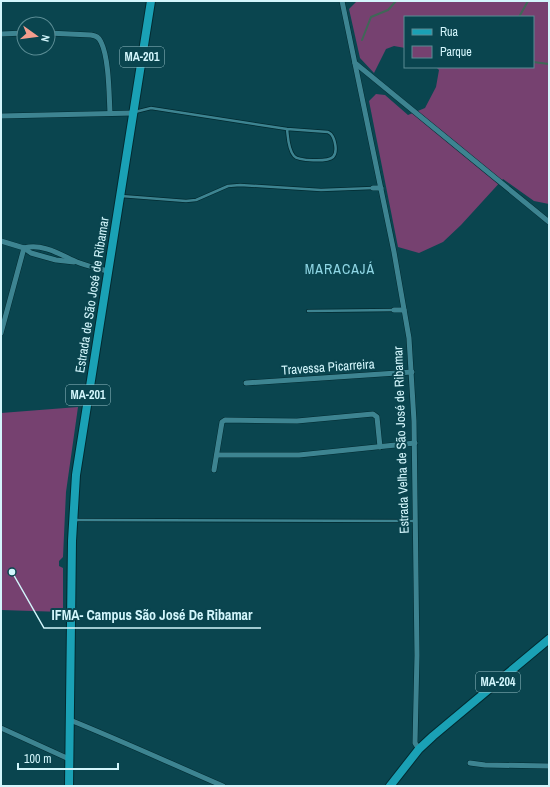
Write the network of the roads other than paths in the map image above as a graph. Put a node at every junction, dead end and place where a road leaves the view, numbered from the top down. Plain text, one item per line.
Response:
1 (151, 1) edge
2 (342, 1) edge
3 (16, 33) edge
4 (56, 33) edge
5 (1, 34) edge
6 (355, 62) junction
7 (110, 113) junction
8 (134, 113) junction
9 (1, 116) edge
10 (287, 129) junction
11 (373, 188) joint
12 (381, 188) junction
13 (120, 196) junction
14 (549, 222) edge
15 (1, 241) edge
16 (24, 248) junction
17 (107, 271) junction
18 (394, 310) joint
19 (404, 310) junction
20 (308, 311) dead end
21 (1, 333) edge
22 (412, 372) junction
23 (246, 383) dead end
24 (415, 443) junction
25 (380, 447) junction
26 (217, 455) junction
27 (214, 470) dead end
28 (73, 520) junction
29 (416, 521) junction
30 (549, 639) edge
31 (70, 720) junction
32 (1, 728) edge
33 (419, 749) junction
34 (69, 759) junction
35 (470, 763) dead end
36 (549, 766) edge
37 (69, 786) edge
38 (224, 786) edge
39 (390, 786) edge

1 - 8 main road, Estrada de São José de Ribamar / MA-201
2 - 6 street, Estrada Velha de São José de Ribamar
3 - 5 street
4 - 7 street
6 - 12 street, Estrada Velha de São José de Ribamar
6 - 14 street
7 - 8 street
7 - 9 street
8 - 10 lane
8 - 13 main road, Estrada de São José de Ribamar / MA-201
10 - 10 lane
11 - 12 street
11 - 13 lane
12 - 19 street, Estrada Velha de São José de Ribamar
13 - 17 main road, Estrada de São José de Ribamar / MA-201
15 - 16 street
16 - 17 street
16 - 21 street
17 - 28 main road, Estrada de São José de Ribamar / MA-201
18 - 19 street
18 - 20 lane
19 - 22 street, Estrada Velha de São José de Ribamar
22 - 23 street, Travessa Picarreira
22 - 24 street, Estrada Velha de São José de Ribamar
24 - 25 street
24 - 29 street, Estrada Velha de São José de Ribamar
25 - 26 street
25 - 26 street
26 - 27 street
28 - 29 lane
28 - 31 main road, Estrada de São José de Ribamar / MA-201
29 - 33 street, Estrada Velha de São José de Ribamar
30 - 33 main road, MA-204
31 - 34 main road, Estrada de São José de Ribamar / MA-201
31 - 38 street
32 - 34 street
33 - 39 main road, MA-204
34 - 37 main road, Estrada de São José de Ribamar / MA-201
35 - 36 street

